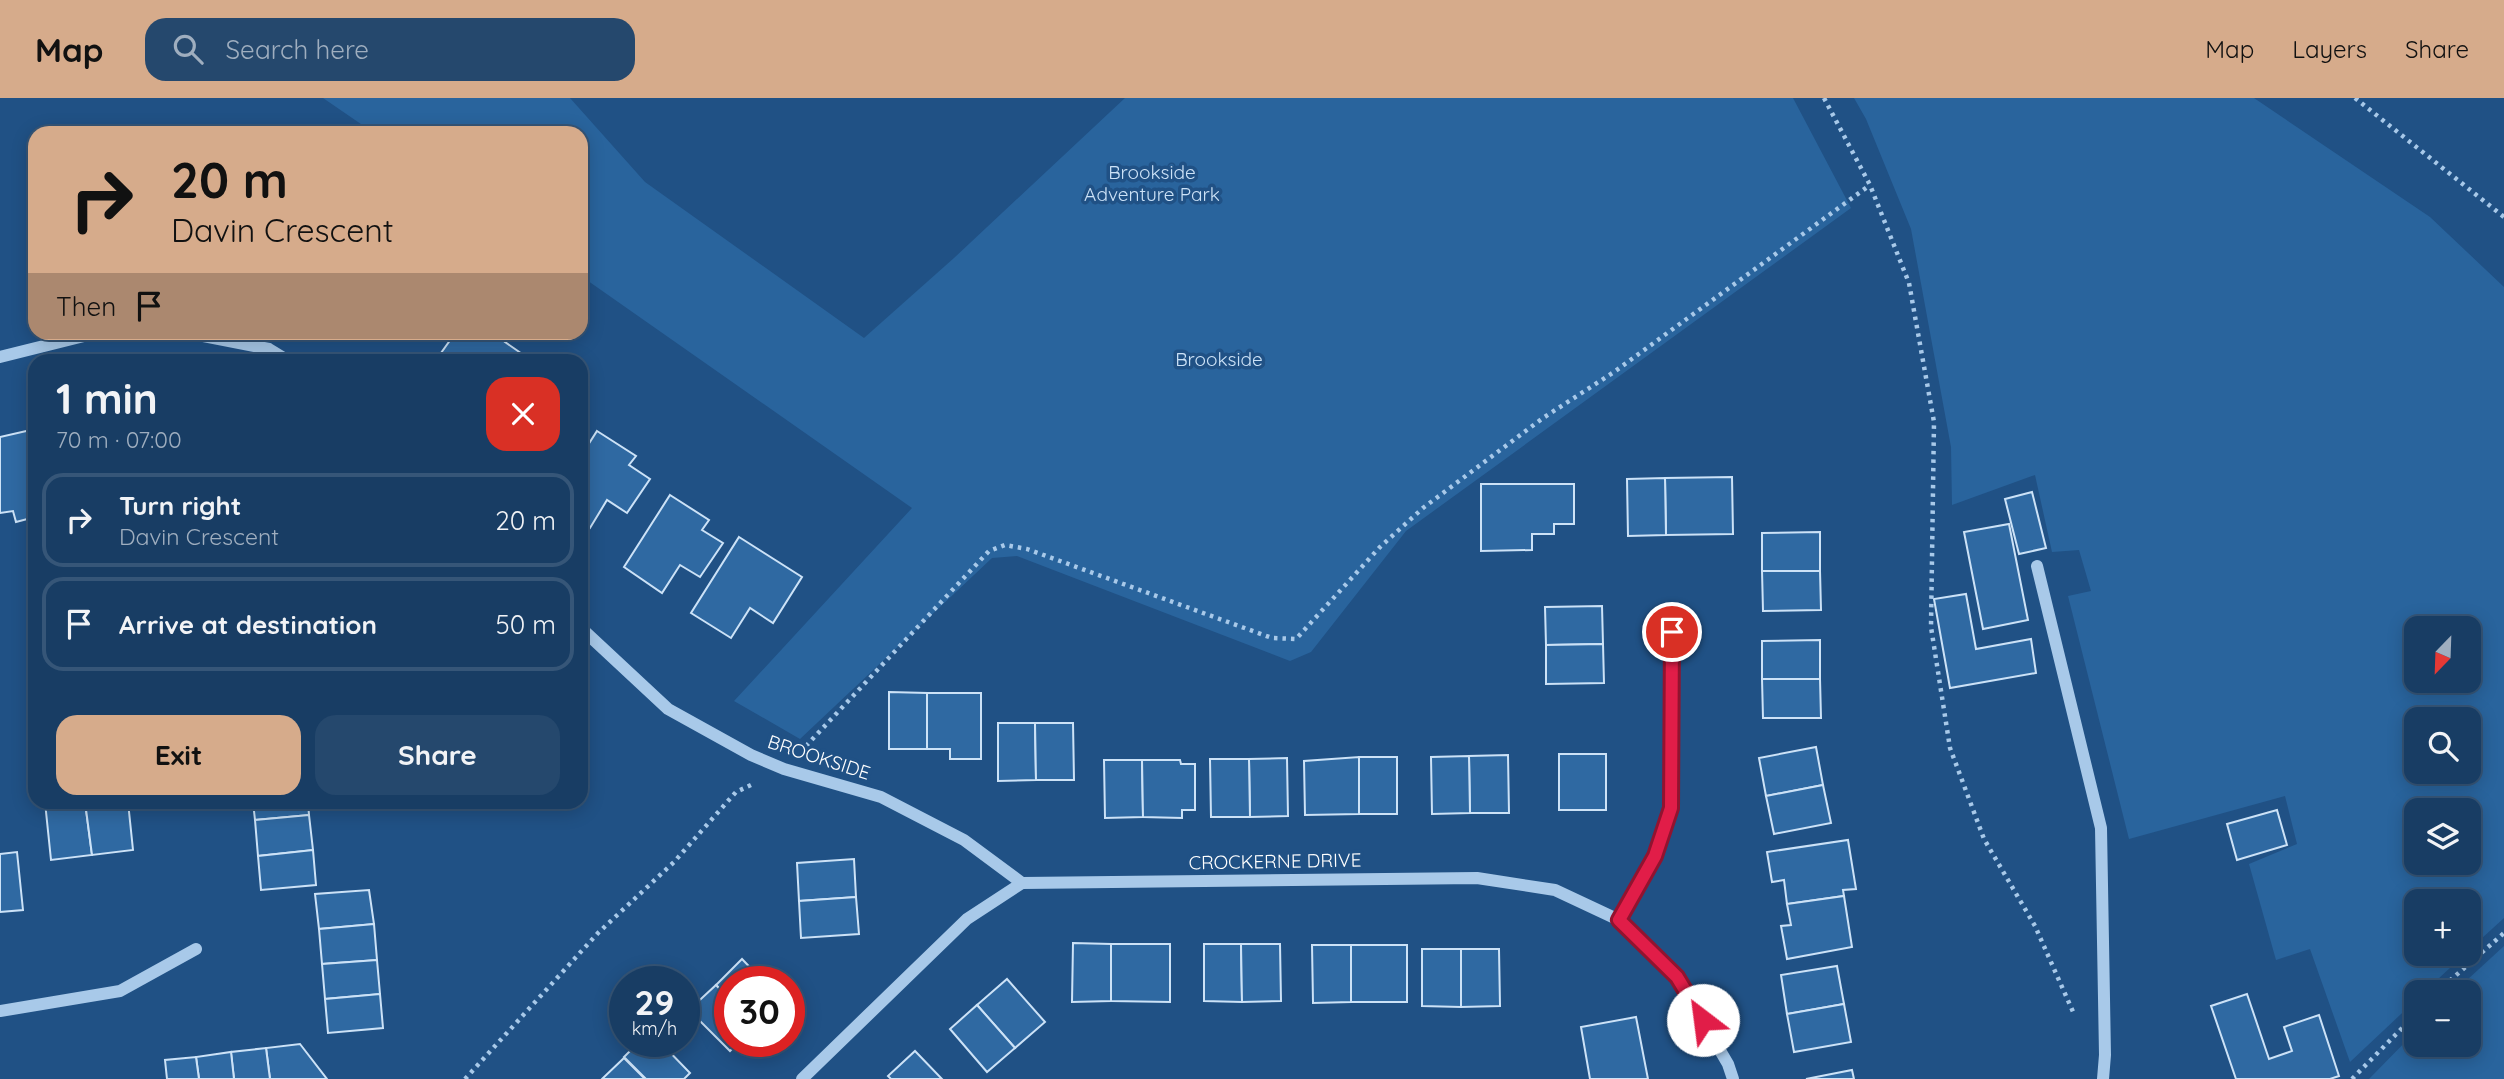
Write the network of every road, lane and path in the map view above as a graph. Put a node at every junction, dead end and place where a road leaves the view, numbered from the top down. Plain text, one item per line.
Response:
1 (1824, 98) edge
2 (2355, 98) edge
3 (1870, 186) junction
4 (2504, 217) edge
5 (67, 340) edge
6 (223, 340) edge
7 (277, 354) edge
8 (0, 356) edge
9 (2037, 566) dead end
10 (1672, 610) dead end
11 (588, 635) edge
12 (784, 769) junction
13 (1022, 883) junction
14 (1619, 920) junction
15 (2504, 933) edge
16 (196, 949) dead end
17 (2451, 980) edge
18 (0, 1011) edge
19 (2075, 1020) dead end
20 (2404, 1026) edge
21 (465, 1079) edge
22 (802, 1079) edge
23 (1733, 1079) edge
24 (2103, 1079) edge
25 (2352, 1079) edge

1 - 3 path
2 - 4 path
3 - 12 path
3 - 19 path
5 - 8 street
6 - 7 street
9 - 24 street
10 - 14 street
11 - 12 street, BROOKSIDE
12 - 13 street, BROOKSIDE
12 - 21 path
13 - 14 street, CROCKERNE DRIVE
13 - 22 street
14 - 23 street, CROCKERNE DRIVE
15 - 17 path
16 - 18 street
20 - 25 path

